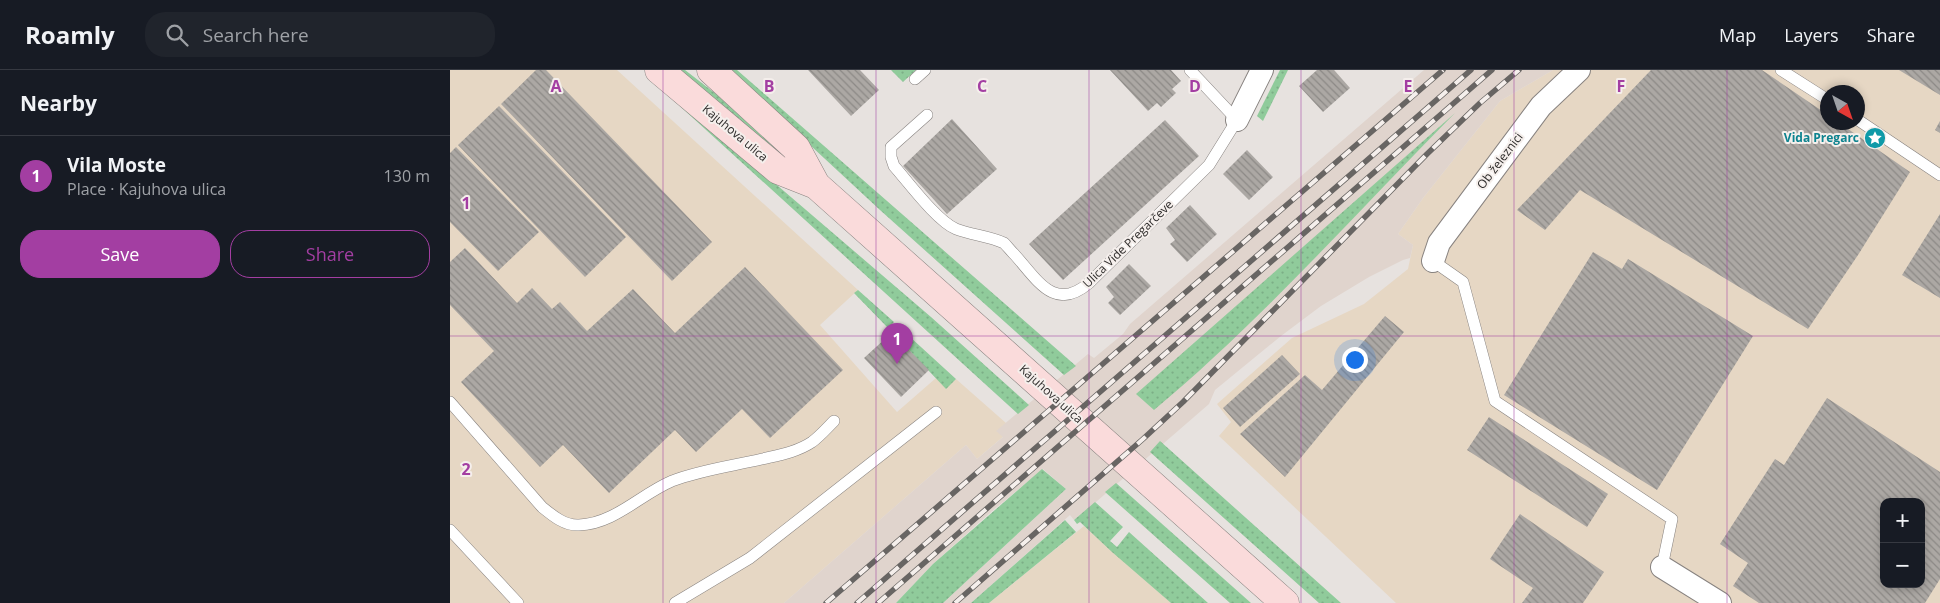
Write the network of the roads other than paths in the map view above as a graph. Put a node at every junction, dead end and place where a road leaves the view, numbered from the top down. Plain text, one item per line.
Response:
1 (660, 70) edge
2 (711, 70) edge
3 (925, 70) edge
4 (1190, 70) edge
5 (1262, 70) edge
6 (1579, 70) edge
7 (1781, 70) edge
8 (915, 79) dead end
9 (1820, 95) edge
10 (927, 115) dead end
11 (1236, 120) junction
12 (1865, 125) edge
13 (1940, 175) edge
14 (816, 185) junction
15 (1433, 261) joint
16 (450, 402) edge
17 (936, 412) dead end
18 (834, 421) dead end
19 (450, 530) edge
20 (1662, 567) joint
21 (518, 603) edge
22 (675, 603) edge
23 (1285, 603) edge
24 (1720, 603) edge

1 - 14 main road, Kajuhova ulica
2 - 14 main road, Kajuhova ulica
3 - 8 lane
4 - 11 lane
5 - 11 street, Ulica Vide Pregarčeve
6 - 15 street, Ob železnici
7 - 9 lane
10 - 11 lane, Ulica Vide Pregarčeve
12 - 13 lane
14 - 23 main road, Kajuhova ulica
15 - 20 lane
16 - 18 lane
17 - 22 lane
19 - 21 lane
20 - 24 street

